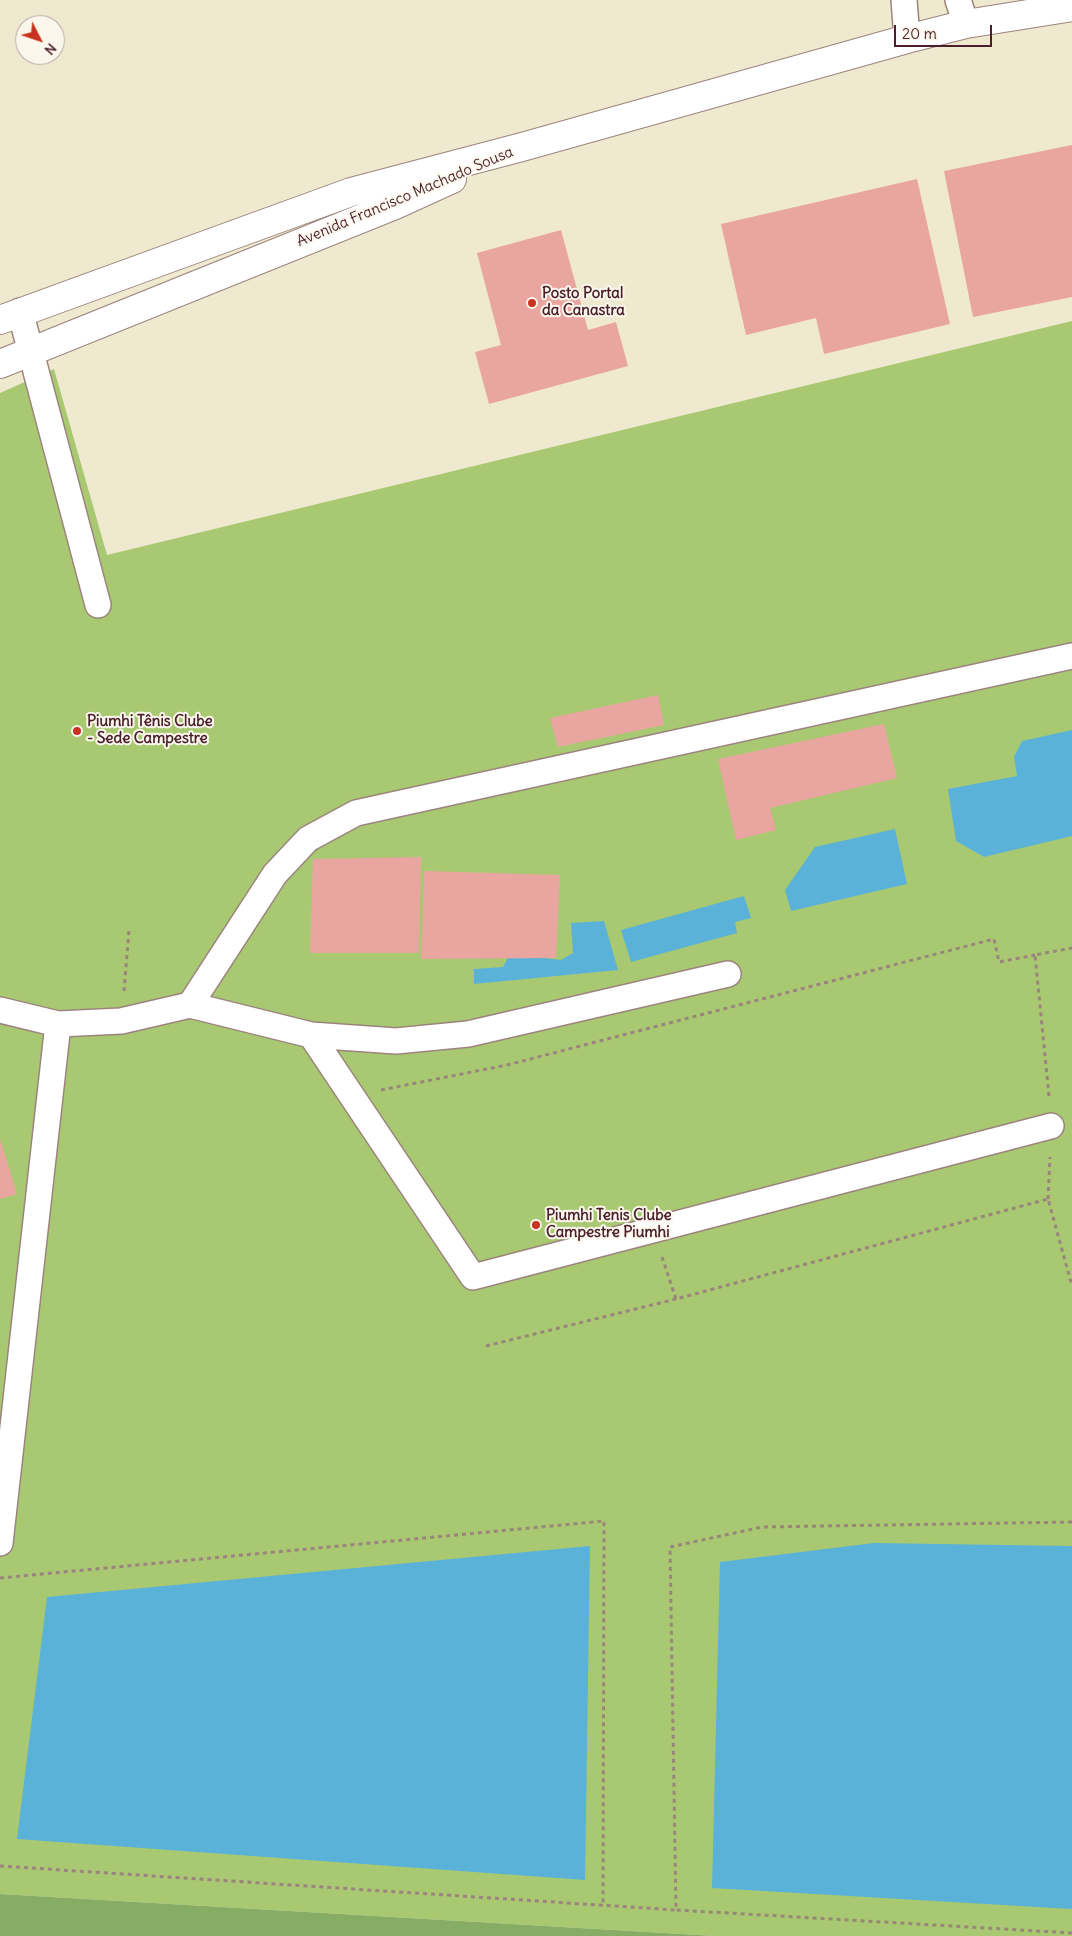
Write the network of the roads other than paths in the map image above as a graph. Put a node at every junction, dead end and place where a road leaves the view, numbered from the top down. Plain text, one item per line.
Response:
1 (904, 0) edge
2 (1072, 7) edge
3 (962, 12) edge
4 (908, 39) junction
5 (522, 147) junction
6 (10, 315) edge
7 (33, 350) junction
8 (0, 364) edge
9 (98, 605) dead end
10 (1072, 656) edge
11 (728, 974) dead end
12 (190, 1005) junction
13 (0, 1010) edge
14 (58, 1024) junction
15 (311, 1035) junction
16 (1052, 1126) road end
17 (0, 1543) edge

1 - 4 street
2 - 3 main road
3 - 4 main road
4 - 5 main road
5 - 6 main road, Avenida Francisco Machado Sousa
5 - 7 main road, Avenida Francisco Machado Sousa
6 - 7 street
7 - 8 main road, Avenida Francisco Machado Sousa
7 - 9 street
10 - 12 street
11 - 15 street
12 - 14 street
12 - 15 street
13 - 14 street
14 - 17 street
15 - 16 street

